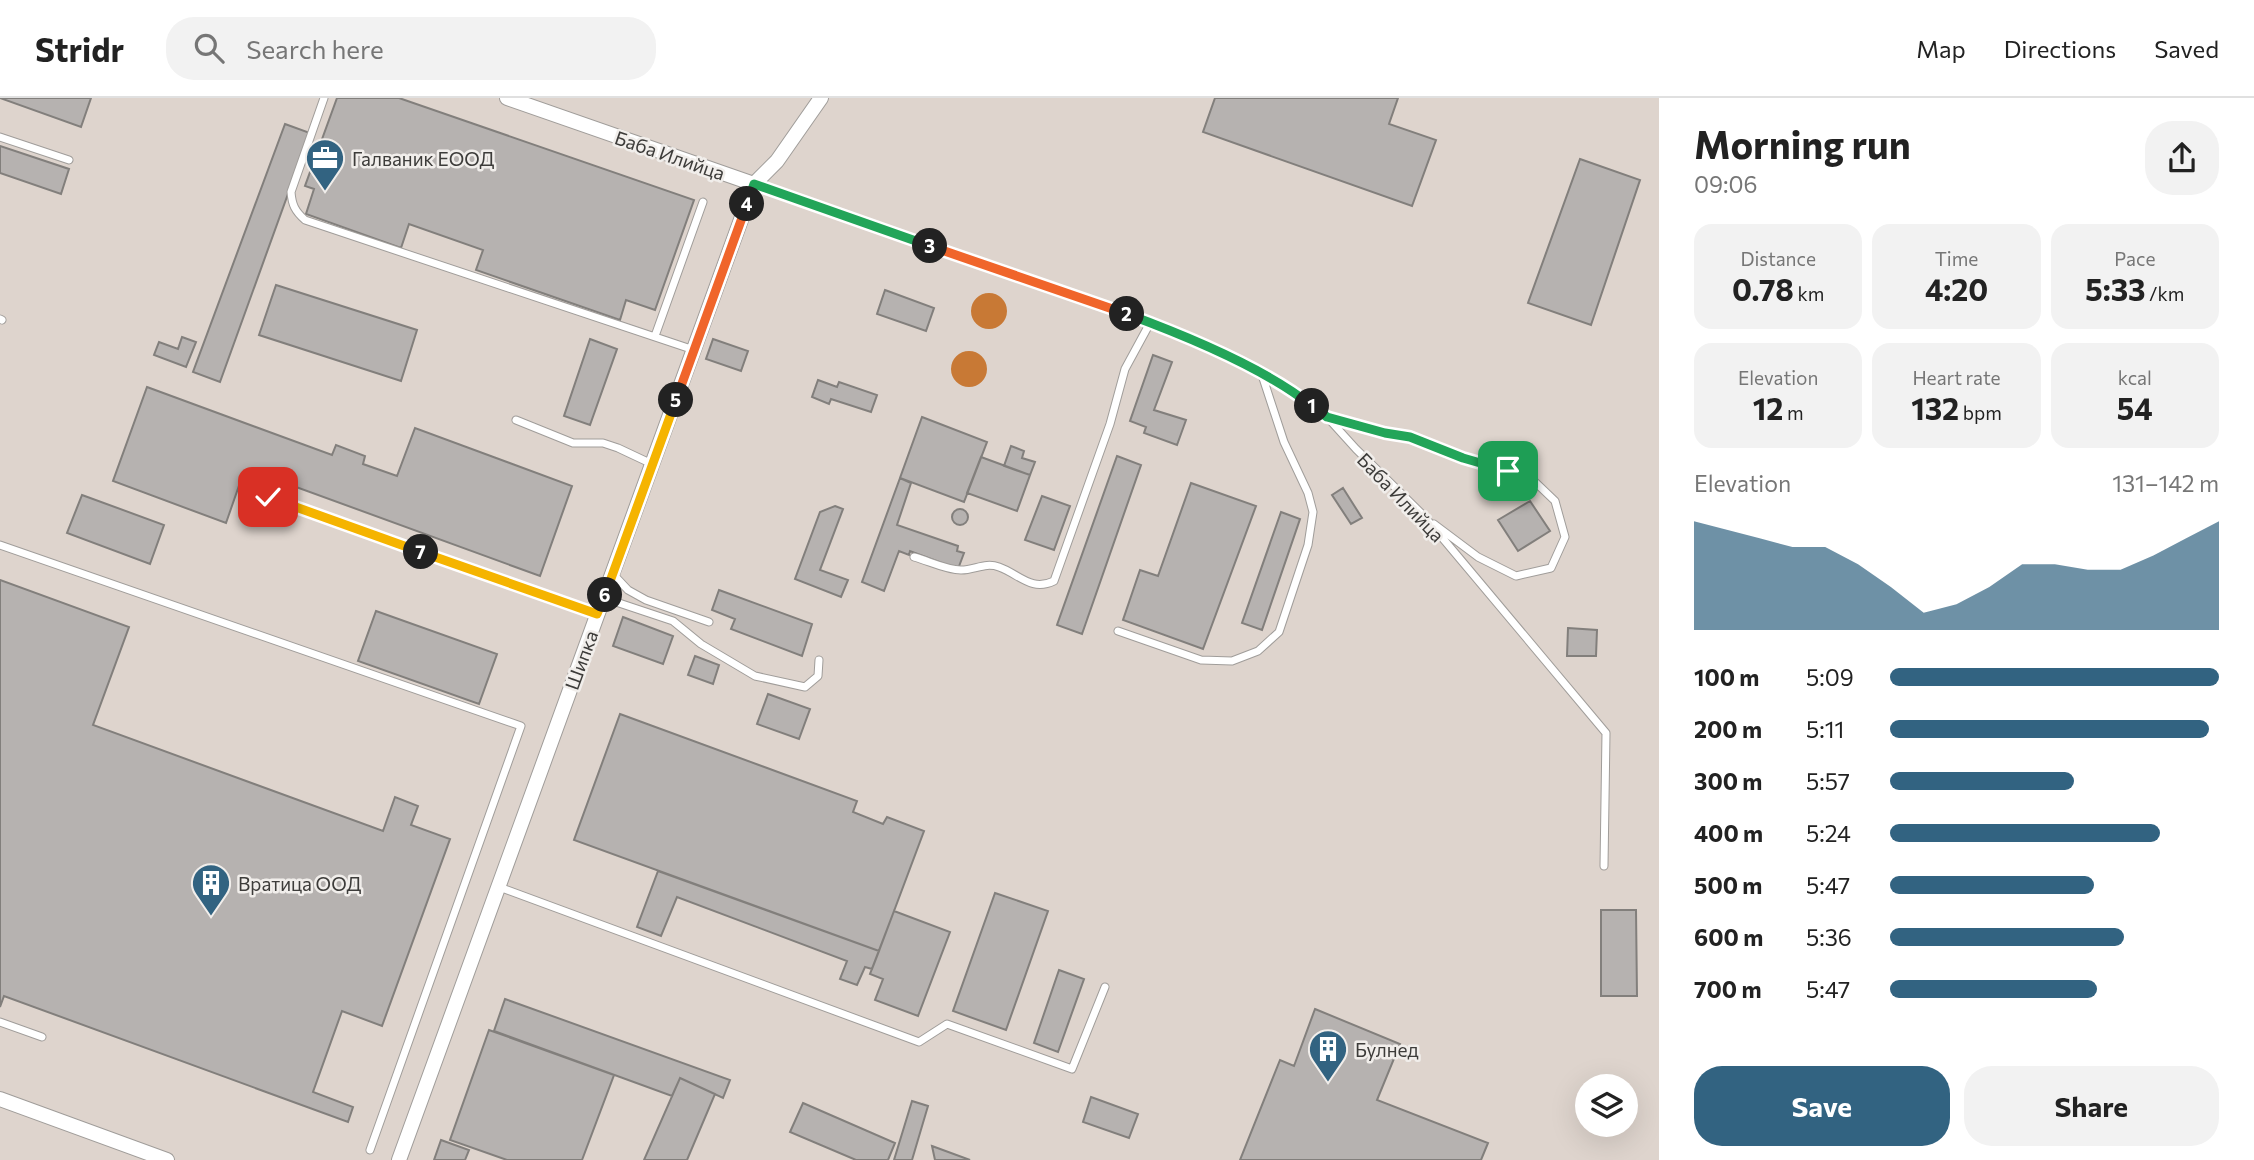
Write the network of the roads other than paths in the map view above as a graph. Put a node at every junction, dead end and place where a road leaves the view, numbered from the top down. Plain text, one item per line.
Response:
1 (324, 98) edge
2 (506, 98) edge
3 (821, 98) edge
4 (0, 137) edge
5 (69, 160) dead end
6 (754, 184) junction
7 (703, 202) dead end
8 (1150, 323) junction
9 (655, 336) junction
10 (694, 350) junction
11 (1262, 375) junction
12 (1327, 417) junction
13 (516, 420) dead end
14 (653, 464) junction
15 (268, 497) dead end
16 (1424, 516) junction
17 (0, 545) edge
18 (914, 557) dead end
19 (613, 574) junction
20 (604, 598) junction
21 (597, 614) junction
22 (709, 622) dead end
23 (1118, 631) dead end
24 (819, 660) dead end
25 (1604, 866) dead end
26 (499, 887) junction
27 (1105, 987) dead end
28 (0, 1022) edge
29 (42, 1037) dead end
30 (0, 1099) edge
31 (370, 1150) dead end
32 (167, 1160) edge
33 (400, 1160) edge

1 - 9 lane
2 - 6 street, Баба Илийца
3 - 6 street, Шипка
4 - 5 lane
6 - 8 lane, Баба Илийца
6 - 10 street, Шипка
7 - 9 lane
8 - 11 lane, Баба Илийца
8 - 18 lane
9 - 10 lane
10 - 14 street, Шипка
11 - 12 lane, Баба Илийца
11 - 23 lane
12 - 16 lane, Баба Илийца
12 - 16 lane
13 - 14 lane
14 - 19 street, Шипка
15 - 21 lane
16 - 25 lane, Баба Илийца
17 - 31 lane
19 - 20 street, Шипка
19 - 22 lane
20 - 21 street, Шипка
20 - 24 lane
21 - 26 street, Шипка
26 - 27 lane
26 - 33 street, Шипка
28 - 29 lane
30 - 32 street

